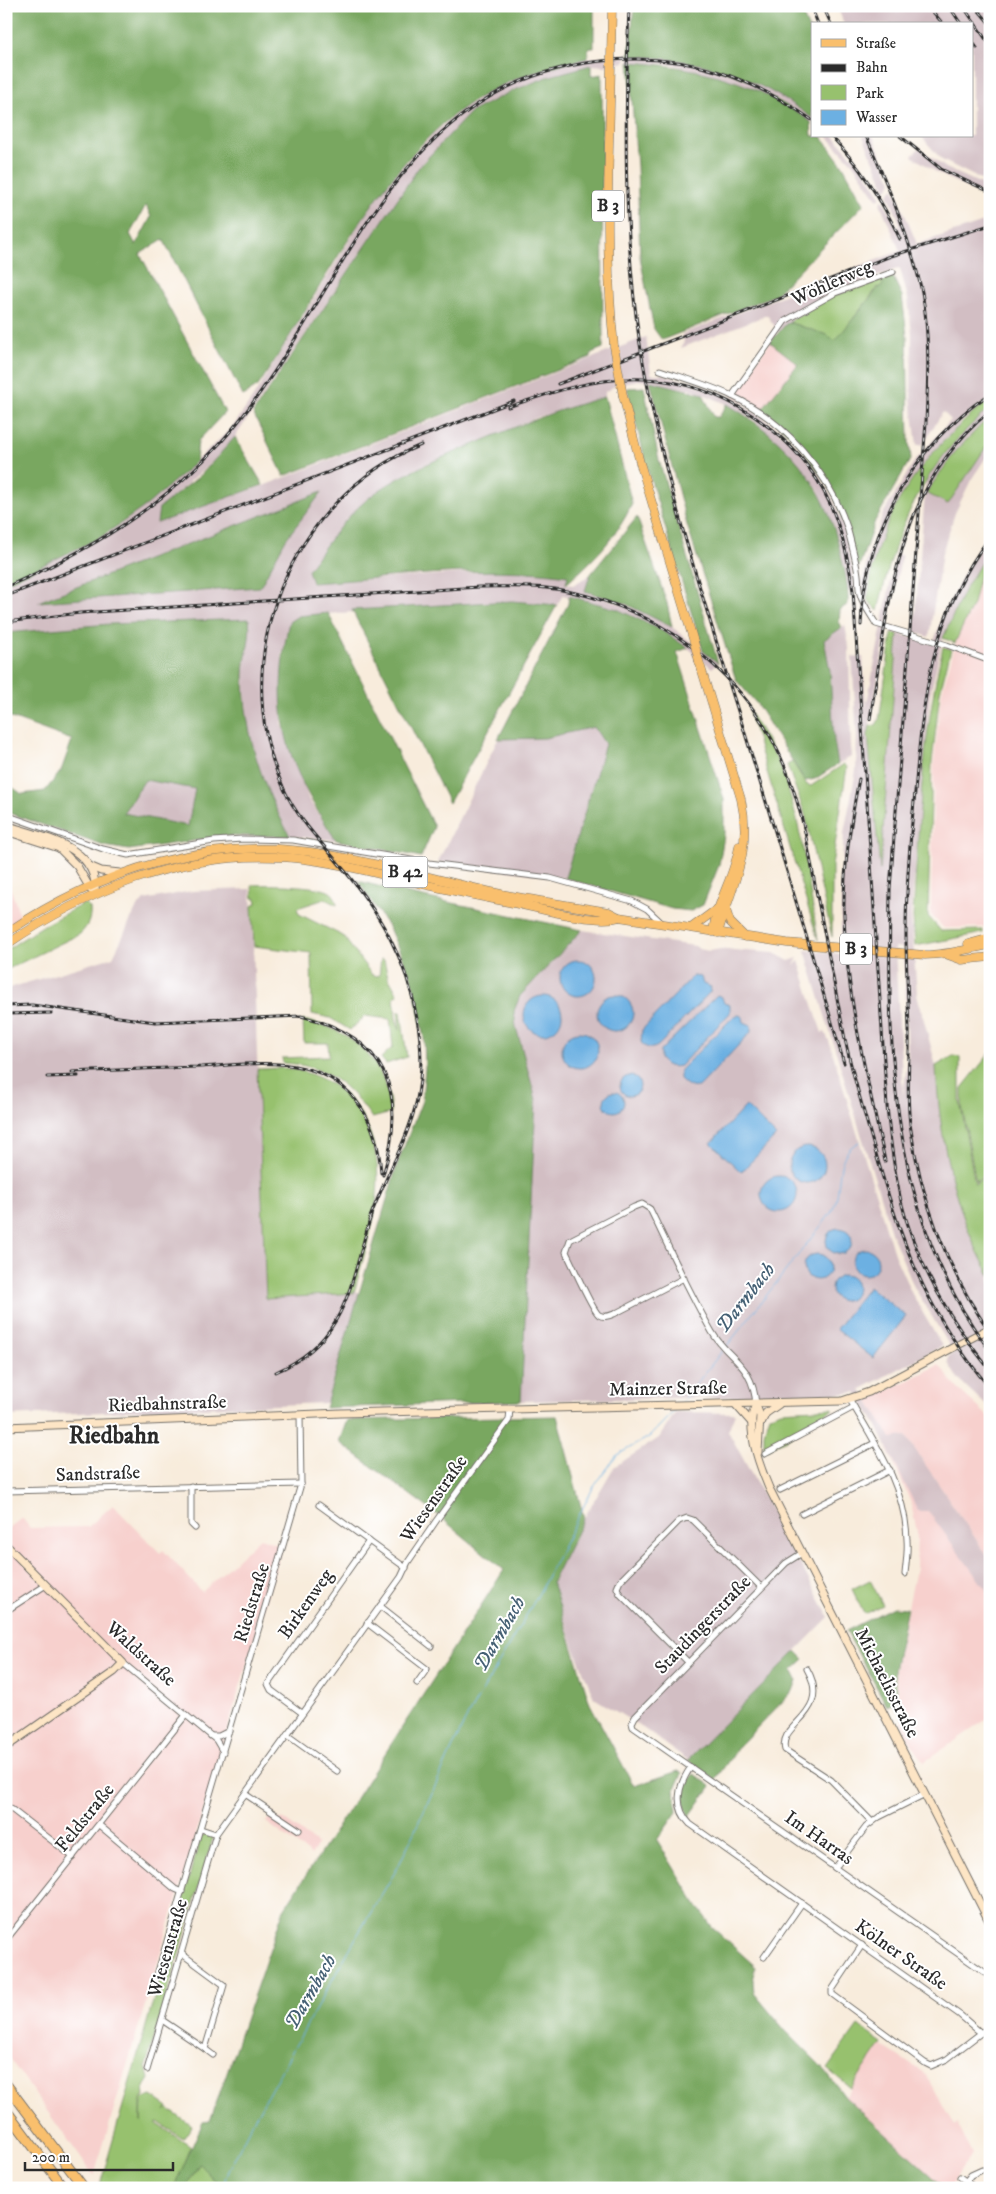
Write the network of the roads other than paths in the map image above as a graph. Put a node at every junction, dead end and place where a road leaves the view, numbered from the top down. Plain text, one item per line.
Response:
1 (612, 6) edge
2 (893, 272) dead end
3 (660, 370) dead end
4 (732, 396) junction
5 (990, 660) edge
6 (6, 815) edge
7 (6, 825) edge
8 (6, 830) edge
9 (89, 866) junction
10 (120, 873) junction
11 (91, 884) junction
12 (95, 894) junction
13 (723, 908) junction
14 (619, 917) junction
15 (663, 924) junction
16 (691, 928) junction
17 (716, 932) junction
18 (6, 933) edge
19 (745, 937) junction
20 (990, 938) edge
21 (6, 945) edge
22 (990, 945) edge
23 (962, 949) junction
24 (948, 955) junction
25 (990, 957) edge
26 (684, 1278) junction
27 (990, 1328) edge
28 (852, 1403) junction
29 (756, 1404) junction
30 (779, 1404) junction
31 (736, 1405) junction
32 (510, 1408) junction
33 (329, 1414) joint
34 (300, 1415) junction
35 (752, 1423) junction
36 (760, 1426) junction
37 (6, 1427) edge
38 (875, 1443) junction
39 (761, 1456) junction
40 (890, 1470) junction
41 (302, 1484) junction
42 (191, 1486) junction
43 (780, 1490) dead end
44 (6, 1492) edge
45 (319, 1505) dead end
46 (802, 1514) dead end
47 (195, 1528) dead end
48 (369, 1541) junction
49 (6, 1545) edge
50 (802, 1553) junction
51 (406, 1568) junction
52 (905, 1574) dead end
53 (46, 1585) junction
54 (761, 1587) junction
55 (380, 1606) junction
56 (6, 1611) edge
57 (367, 1623) junction
58 (431, 1646) dead end
59 (123, 1662) junction
60 (688, 1662) junction
61 (807, 1669) dead end
62 (417, 1684) dead end
63 (302, 1713) junction
64 (186, 1715) junction
65 (632, 1724) joint
66 (229, 1730) junction
67 (287, 1735) junction
68 (211, 1736) junction
69 (6, 1747) edge
70 (223, 1753) junction
71 (691, 1767) junction
72 (337, 1771) dead end
73 (245, 1794) junction
74 (925, 1794) junction
75 (6, 1805) edge
76 (872, 1822) junction
77 (99, 1825) junction
78 (201, 1828) junction
79 (299, 1830) dead end
80 (216, 1834) junction
81 (73, 1857) junction
82 (835, 1868) junction
83 (182, 1892) junction
84 (802, 1903) junction
85 (990, 1923) edge
86 (6, 1940) edge
87 (862, 1945) junction
88 (182, 1954) junction
89 (764, 1957) dead end
90 (990, 1976) edge
91 (155, 1982) dead end
92 (162, 2020) junction
93 (990, 2026) edge
94 (981, 2033) junction
95 (205, 2049) junction
96 (214, 2055) dead end
97 (147, 2070) dead end
98 (6, 2084) edge
99 (6, 2110) edge
100 (982, 2170) dead end
101 (960, 2177) dead end
102 (966, 2181) junction
103 (64, 2188) edge
104 (84, 2188) edge
105 (975, 2188) edge

1 - 13 main road, B 3, bridge
2 - 4 street, Wöhlerweg
3 - 4 street
4 - 5 street
6 - 15 street
7 - 9 main road
8 - 11 main road
9 - 10 main road
9 - 11 main road
10 - 11 main road, B 42
10 - 14 main road, B 42
11 - 12 main road
11 - 18 main road, B 42
12 - 14 main road, B 42
12 - 21 main road, B 42
13 - 16 main road
13 - 17 main road, B 3
13 - 19 main road
14 - 15 main road, B 42
15 - 16 main road, B 42
16 - 17 main road, B 42
17 - 19 main road, B 3
19 - 24 main road, B 3
20 - 23 main road
22 - 23 main road, B 3
23 - 24 main road, B 3
24 - 25 main road, B 3
26 - 26 street
26 - 29 street
27 - 28 main road, Mainzer Straße
28 - 30 main road, Mainzer Straße
28 - 38 street
28 - 39 street
29 - 30 main road, Mainzer Straße
29 - 31 main road, Mainzer Straße
29 - 35 main road, Michaelisstraße
29 - 36 main road, Michaelisstraße
30 - 36 main road
31 - 32 main road, Mainzer Straße
31 - 35 main road
32 - 33 main road, Mainzer Straße
32 - 51 street, Wiesenstraße
33 - 34 main road, Riedbahnstraße
34 - 37 main road, Riedbahnstraße
34 - 41 street
35 - 39 main road, Michaelisstraße
36 - 39 main road, Michaelisstraße
38 - 40 street
38 - 43 street
39 - 50 main road, Michaelisstraße
40 - 46 street
40 - 52 street
41 - 42 street, Sandstraße
41 - 66 street, Riedstraße
42 - 44 street, Sandstraße
42 - 47 street
45 - 48 street
48 - 51 street
48 - 63 street, Birkenweg
49 - 53 main road, Waldstraße
50 - 54 street, Staudingerstraße
50 - 74 main road, Michaelisstraße
51 - 55 street, Wiesenstraße
53 - 56 street
53 - 59 main road, Waldstraße
54 - 60 street, Staudingerstraße
54 - 60 street
55 - 57 street, Wiesenstraße
55 - 58 street
57 - 62 street
57 - 63 street, Wiesenstraße
59 - 64 street, Waldstraße
59 - 69 main road
60 - 65 street, Staudingerstraße
61 - 76 street
63 - 67 street, Wiesenstraße
64 - 68 street, Waldstraße
64 - 77 street, Feldstraße
65 - 71 street, Im Harras
66 - 68 street
66 - 70 street, Riedstraße
67 - 72 street
67 - 73 street, Wiesenstraße
68 - 70 street, Waldstraße
70 - 78 street, Riedstraße
71 - 82 street, Im Harras
71 - 84 street, Kölner Straße
73 - 79 street
73 - 80 street, Wiesenstraße
74 - 76 street
74 - 85 main road, Michaelisstraße
75 - 81 street
76 - 82 street
77 - 81 street, Feldstraße
77 - 83 street
78 - 80 street
78 - 83 street, Riedstraße
80 - 88 street, Wiesenstraße
81 - 86 street, Feldstraße
82 - 90 street, Im Harras
83 - 91 street, Riedstraße
84 - 87 street, Kölner Straße
84 - 89 street
87 - 94 street, Kölner Straße
87 - 94 street
88 - 92 street, Wiesenstraße
88 - 95 street
92 - 95 street
92 - 97 street, Wiesenstraße
93 - 94 street
95 - 96 street
98 - 104 highway
99 - 103 highway
100 - 102 street
101 - 102 street
102 - 105 street

